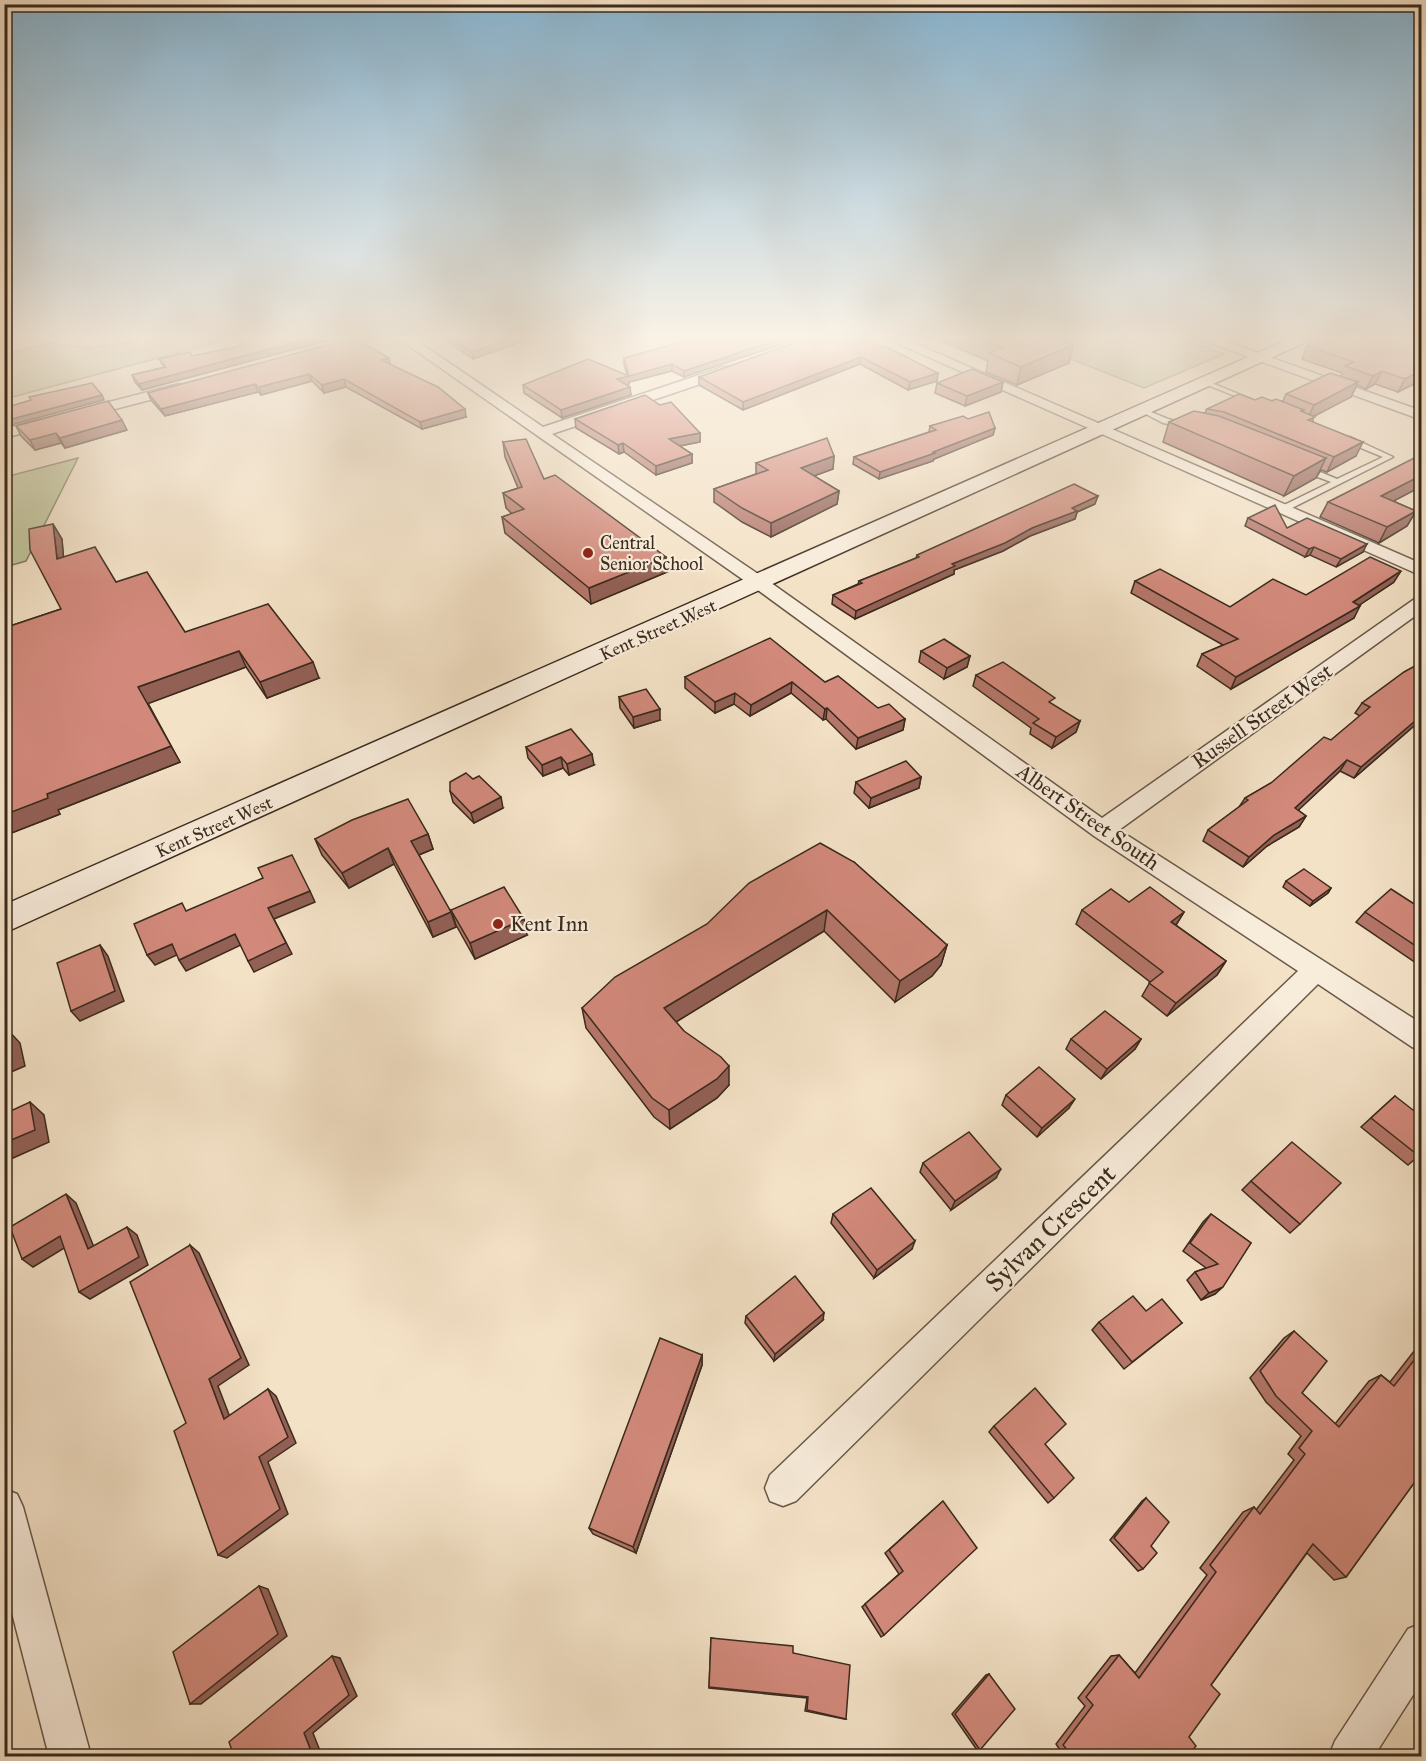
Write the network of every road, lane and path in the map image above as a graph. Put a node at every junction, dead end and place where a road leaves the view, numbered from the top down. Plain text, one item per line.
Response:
1 (64, 418) edge
2 (519, 418) edge
3 (584, 418) edge
4 (1077, 418) edge
5 (1127, 418) edge
6 (1160, 418) edge
7 (1196, 427) edge
8 (1102, 429) junction
9 (540, 433) junction
10 (4, 434) edge
11 (1336, 435) edge
12 (1296, 465) edge
13 (1337, 482) junction
14 (1283, 509) junction
15 (1422, 571) edge
16 (761, 584) junction
17 (1422, 602) edge
18 (1102, 830) junction
19 (4, 920) edge
20 (1315, 967) junction
21 (1422, 1039) edge
22 (783, 1488) dead end
23 (4, 1507) edge
24 (1422, 1643) edge
25 (70, 1756) edge
26 (1350, 1756) edge

1 - 10 street
2 - 9 street, Albert Street South
3 - 9 street
4 - 8 street
5 - 8 main road, Kent Street West
6 - 7 lane
8 - 14 street
8 - 16 main road, Kent Street West
9 - 16 street, Albert Street South
11 - 13 lane
12 - 13 lane
13 - 14 lane
14 - 15 street
16 - 18 street, Albert Street South
16 - 19 main road, Kent Street West
17 - 18 street, Russell Street West
18 - 20 street, Albert Street South
20 - 21 street, Albert Street South
20 - 22 street, Sylvan Crescent
23 - 25 street
24 - 26 street

